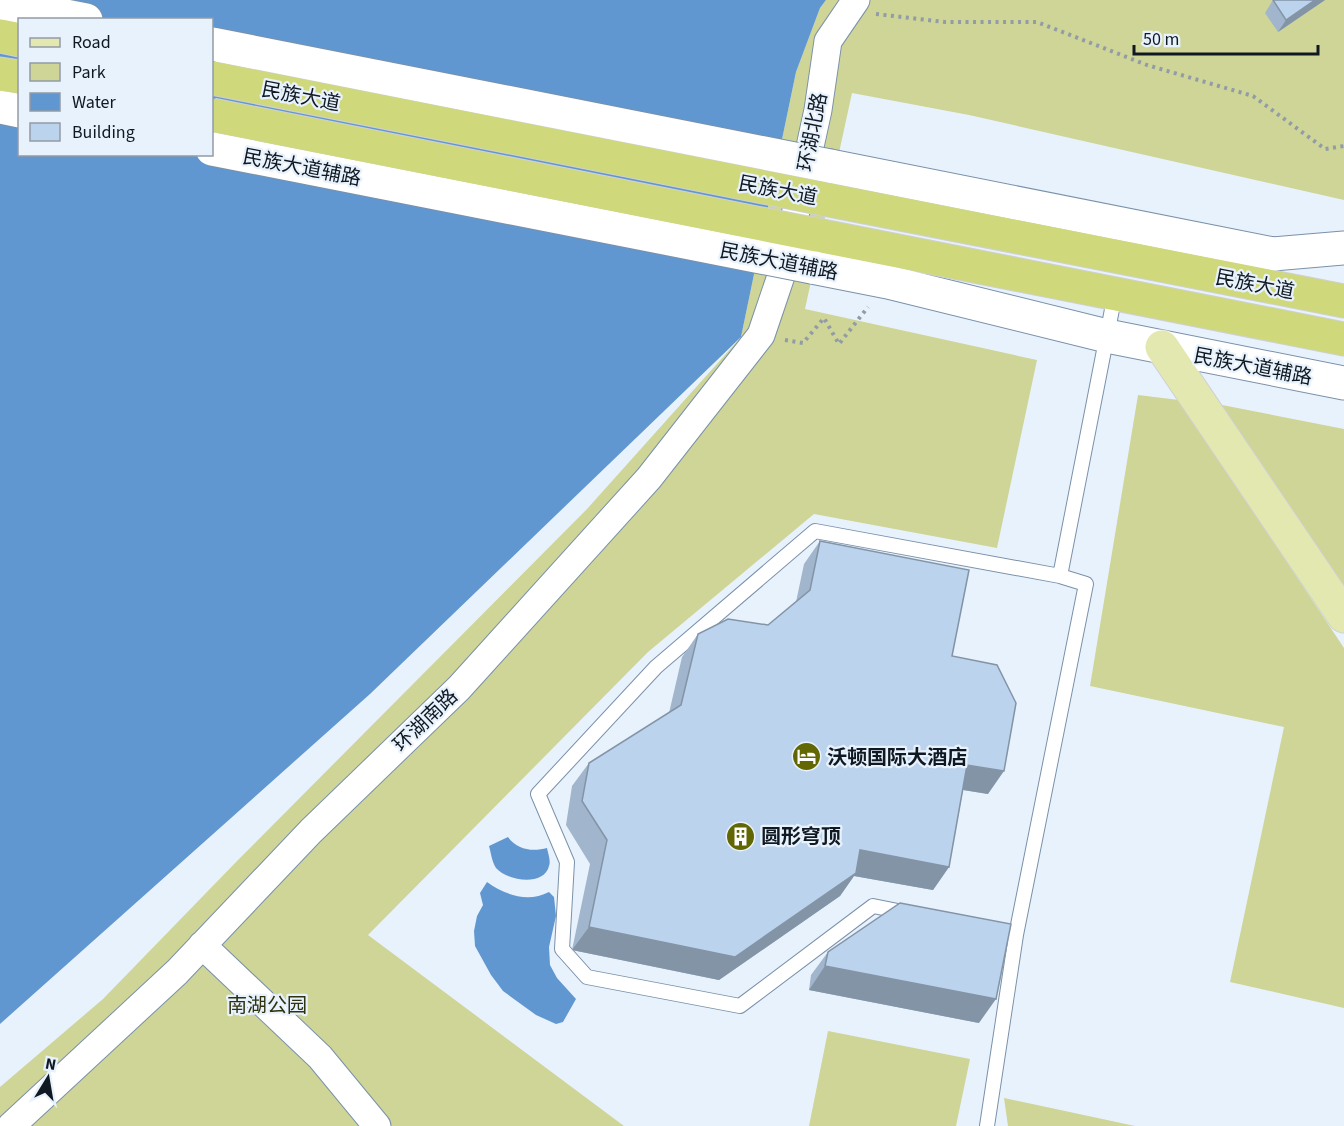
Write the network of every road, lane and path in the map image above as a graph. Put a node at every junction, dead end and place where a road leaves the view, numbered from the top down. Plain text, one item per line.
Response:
1 (0, 3) edge
2 (852, 5) edge
3 (76, 18) edge
4 (0, 36) edge
5 (18, 40) edge
6 (213, 44) edge
7 (0, 74) edge
8 (18, 78) edge
9 (213, 78) edge
10 (0, 107) edge
11 (18, 111) edge
12 (213, 115) edge
13 (1344, 146) edge
14 (213, 149) edge
15 (1344, 248) edge
16 (797, 269) junction
17 (888, 282) junction
18 (1115, 294) junction
19 (1344, 301) edge
20 (761, 335) junction
21 (1107, 336) junction
22 (1344, 339) edge
23 (1162, 347) junction
24 (1344, 383) edge
25 (1060, 576) junction
26 (1344, 616) edge
27 (917, 915) edge
28 (983, 928) edge
29 (1016, 935) junction
30 (202, 945) junction
31 (11, 1126) edge
32 (377, 1126) edge
33 (987, 1126) edge

1 - 3 street
2 - 13 path
2 - 16 street, 环湖北路
4 - 5 highway
6 - 15 street, bridge
7 - 8 highway
9 - 19 highway, 民族大道, bridge
10 - 11 street
12 - 18 highway, 民族大道, bridge
14 - 16 street, 民族大道辅路, bridge
16 - 17 street, 民族大道辅路
16 - 20 street, 环湖南路
17 - 20 path
17 - 21 street, 民族大道辅路
18 - 21 lane
18 - 22 highway, 民族大道
20 - 30 street, 环湖南路
21 - 23 street, 民族大道辅路
21 - 25 lane
23 - 24 street, 民族大道辅路
23 - 26 main road
25 - 27 lane
25 - 29 lane
28 - 29 lane
29 - 33 lane
30 - 31 street, 环湖南路
30 - 32 street

